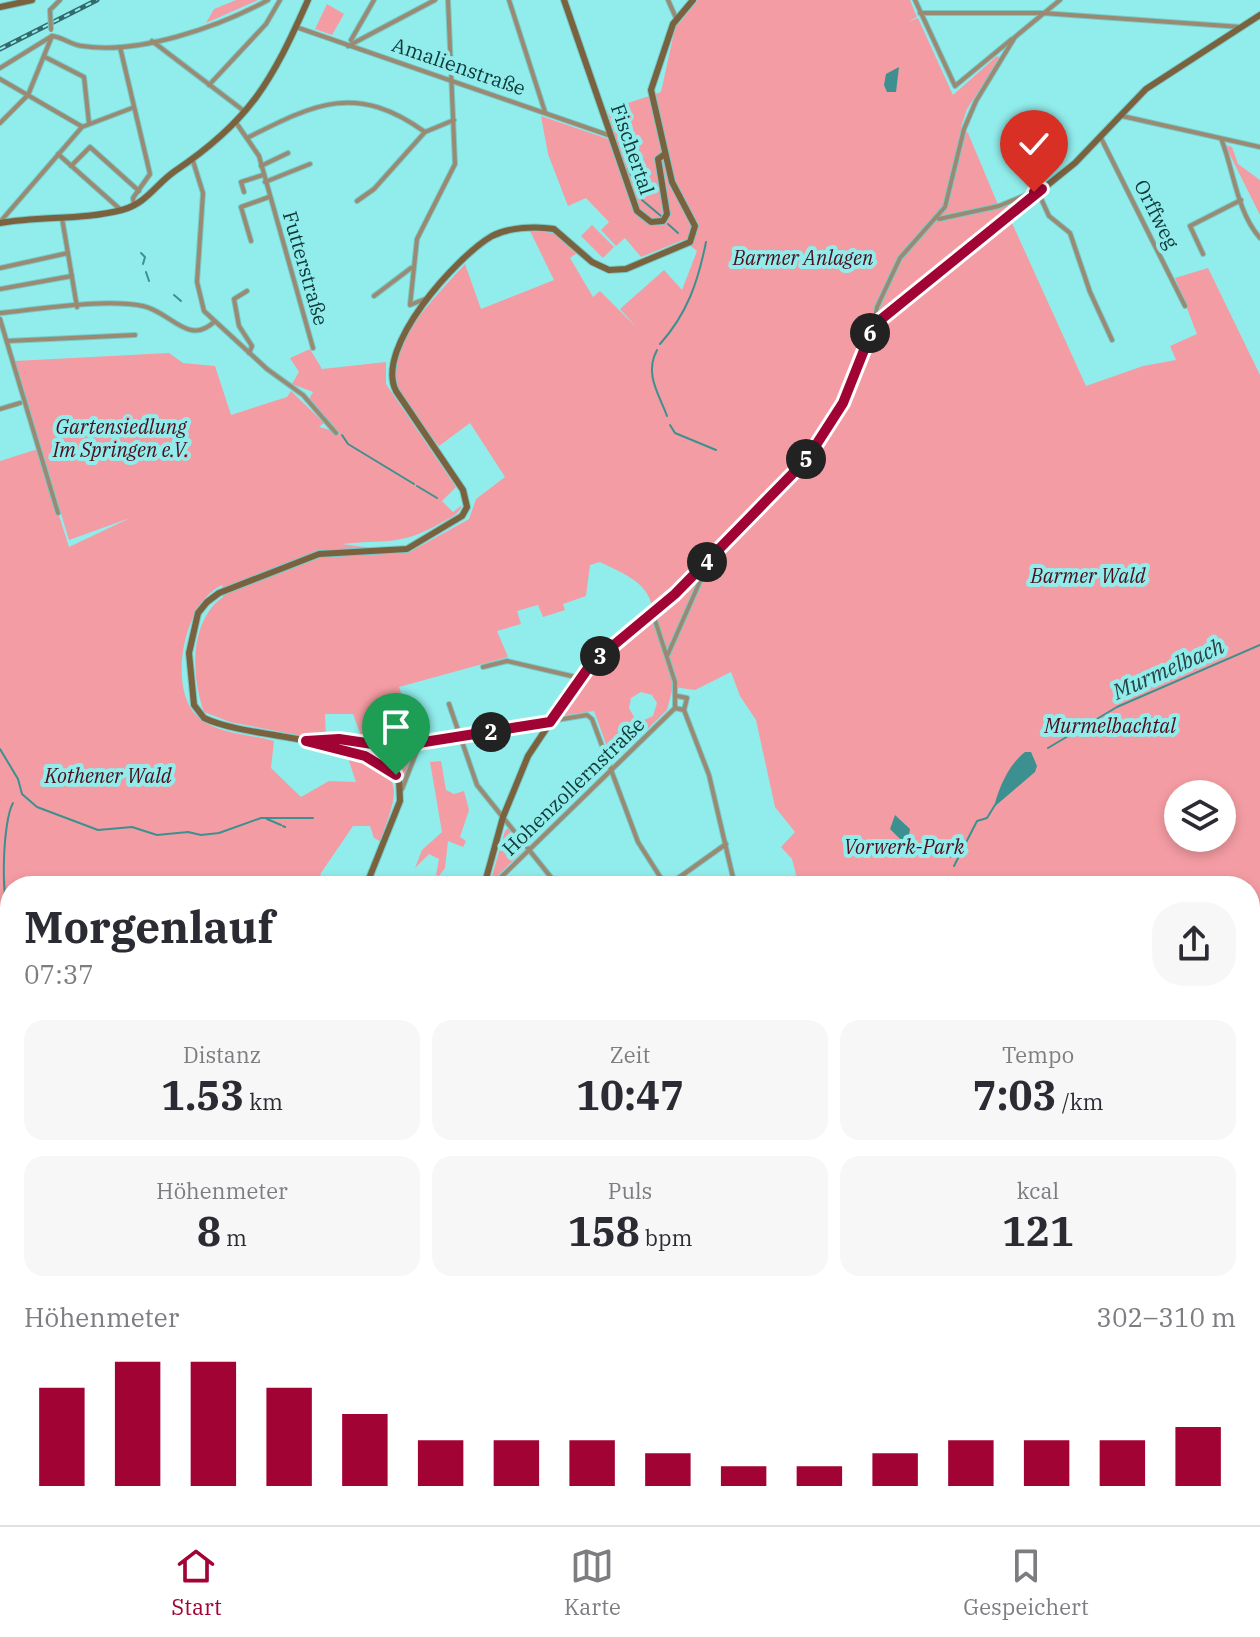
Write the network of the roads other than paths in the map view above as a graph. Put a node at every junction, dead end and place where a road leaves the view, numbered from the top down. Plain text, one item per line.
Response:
1 (32, 0) edge
2 (60, 0) edge
3 (268, 0) edge
4 (280, 0) edge
5 (308, 0) edge
6 (374, 0) edge
7 (435, 0) edge
8 (448, 0) edge
9 (509, 0) edge
10 (564, 0) edge
11 (668, 0) edge
12 (693, 0) edge
13 (915, 0) edge
14 (1060, 0) edge
15 (0, 7) edge
16 (920, 13) junction
17 (1042, 13) junction
18 (1260, 15) edge
19 (676, 18) junction
20 (296, 27) junction
21 (1241, 27) junction
22 (52, 33) junction
23 (1015, 37) junction
24 (151, 40) junction
25 (348, 46) junction
26 (120, 47) junction
27 (45, 57) junction
28 (0, 68) edge
29 (0, 79) edge
30 (452, 81) junction
31 (209, 85) junction
32 (28, 95) junction
33 (132, 108) junction
34 (246, 112) junction
35 (545, 112) junction
36 (1119, 116) junction
37 (454, 119) junction
38 (0, 123) edge
39 (89, 123) junction
40 (237, 124) junction
41 (82, 127) junction
42 (425, 132) junction
43 (611, 136) junction
44 (1100, 136) junction
45 (249, 137) junction
46 (1222, 141) junction
47 (1260, 147) edge
48 (288, 153) dead end
49 (58, 154) junction
50 (665, 154) junction
51 (193, 161) junction
52 (310, 164) dead end
53 (71, 166) junction
54 (261, 166) junction
55 (263, 175) junction
56 (265, 182) junction
57 (1040, 190) junction
58 (139, 191) junction
59 (244, 192) dead end
60 (269, 197) junction
61 (1241, 200) junction
62 (357, 201) dead end
63 (134, 206) junction
64 (121, 210) junction
65 (61, 216) junction
66 (937, 220) junction
67 (0, 222) edge
68 (1260, 238) edge
69 (251, 241) dead end
70 (68, 253) junction
71 (1203, 254) dead end
72 (412, 267) junction
73 (0, 268) edge
74 (72, 276) junction
75 (0, 289) edge
76 (247, 291) dead end
77 (430, 295) junction
78 (374, 296) dead end
79 (1185, 306) dead end
80 (77, 307) junction
81 (0, 313) edge
82 (0, 319) edge
83 (214, 322) junction
84 (874, 325) junction
85 (135, 335) dead end
86 (1112, 340) dead end
87 (7, 341) junction
88 (313, 348) dead end
89 (249, 353) junction
90 (20, 403) dead end
91 (0, 409) edge
92 (336, 433) dead end
93 (58, 513) dead end
94 (709, 560) junction
95 (653, 614) junction
96 (668, 654) junction
97 (483, 667) dead end
98 (580, 678) junction
99 (677, 696) junction
100 (449, 704) dead end
101 (675, 708) junction
102 (684, 710) junction
103 (550, 722) junction
104 (461, 737) junction
105 (306, 741) junction
106 (420, 743) junction
107 (611, 771) junction
108 (402, 789) junction
109 (503, 817) junction
110 (726, 844) junction
111 (530, 851) junction
112 (370, 876) edge
113 (487, 876) edge
114 (503, 876) edge
115 (550, 876) edge
116 (660, 876) edge
117 (681, 876) edge
118 (733, 876) edge

1 - 15 street
2 - 22 street, bridge
3 - 24 street
4 - 31 street
5 - 20 street
6 - 25 street
7 - 25 street
8 - 30 street
9 - 35 street
10 - 43 street, Fischertal
11 - 19 street
12 - 19 street
13 - 16 street
14 - 17 street
16 - 17 street
16 - 23 street
17 - 21 street
17 - 23 street
18 - 21 street
19 - 50 street
20 - 25 street, Amalienstraße
20 - 34 street
21 - 36 street
22 - 26 street
22 - 27 street
22 - 28 street
23 - 66 street
24 - 26 street
24 - 31 street
25 - 30 street, Amalienstraße
26 - 33 street
27 - 32 street
27 - 39 street
29 - 32 street
30 - 35 street, Amalienstraße
30 - 37 street
31 - 34 street
32 - 38 street
32 - 41 street
33 - 39 street
33 - 58 street
34 - 40 street
35 - 43 street, Amalienstraße
36 - 44 street
36 - 46 street
37 - 42 street
37 - 72 street
39 - 41 street
40 - 45 street, Futterstraße
40 - 51 street
41 - 49 street
42 - 45 street
42 - 62 street
43 - 50 street, Fischertal
44 - 57 street
44 - 79 street, Orffweg
45 - 54 street, Futterstraße
46 - 47 street
46 - 61 street
48 - 54 street
49 - 53 street
49 - 67 street
50 - 77 street
51 - 63 street
51 - 83 street
52 - 56 street
53 - 58 street
53 - 64 street
54 - 55 street, Futterstraße
55 - 56 street, Futterstraße
55 - 59 street
56 - 60 street, Futterstraße
57 - 66 street
57 - 84 street
57 - 86 street
58 - 63 street
60 - 69 street, Futterstraße
60 - 88 street, Futterstraße
61 - 68 street
61 - 71 street
63 - 64 street
64 - 65 street
65 - 67 street
65 - 70 street
66 - 84 street
70 - 73 street
70 - 74 street
72 - 77 street
72 - 78 street
74 - 75 street
74 - 80 street
76 - 89 street
77 - 105 street
80 - 81 street
80 - 83 street
82 - 87 street
83 - 89 street
84 - 94 street
85 - 87 street
87 - 93 street
89 - 92 street
90 - 91 street
94 - 95 street
94 - 96 street
95 - 96 street
95 - 98 street
96 - 99 street
97 - 98 street
98 - 103 street
99 - 101 street
99 - 102 street
100 - 104 street
101 - 102 street
101 - 107 street, Hohenzollernstraße
102 - 110 street
103 - 104 street
103 - 107 street
103 - 109 street
104 - 106 street
104 - 109 street
105 - 106 street
105 - 108 street
106 - 108 street
107 - 111 street, Hohenzollernstraße
107 - 116 street
108 - 112 street
109 - 111 street
109 - 113 street
110 - 117 street
110 - 118 street
111 - 114 street, Hohenzollernstraße
111 - 115 street

